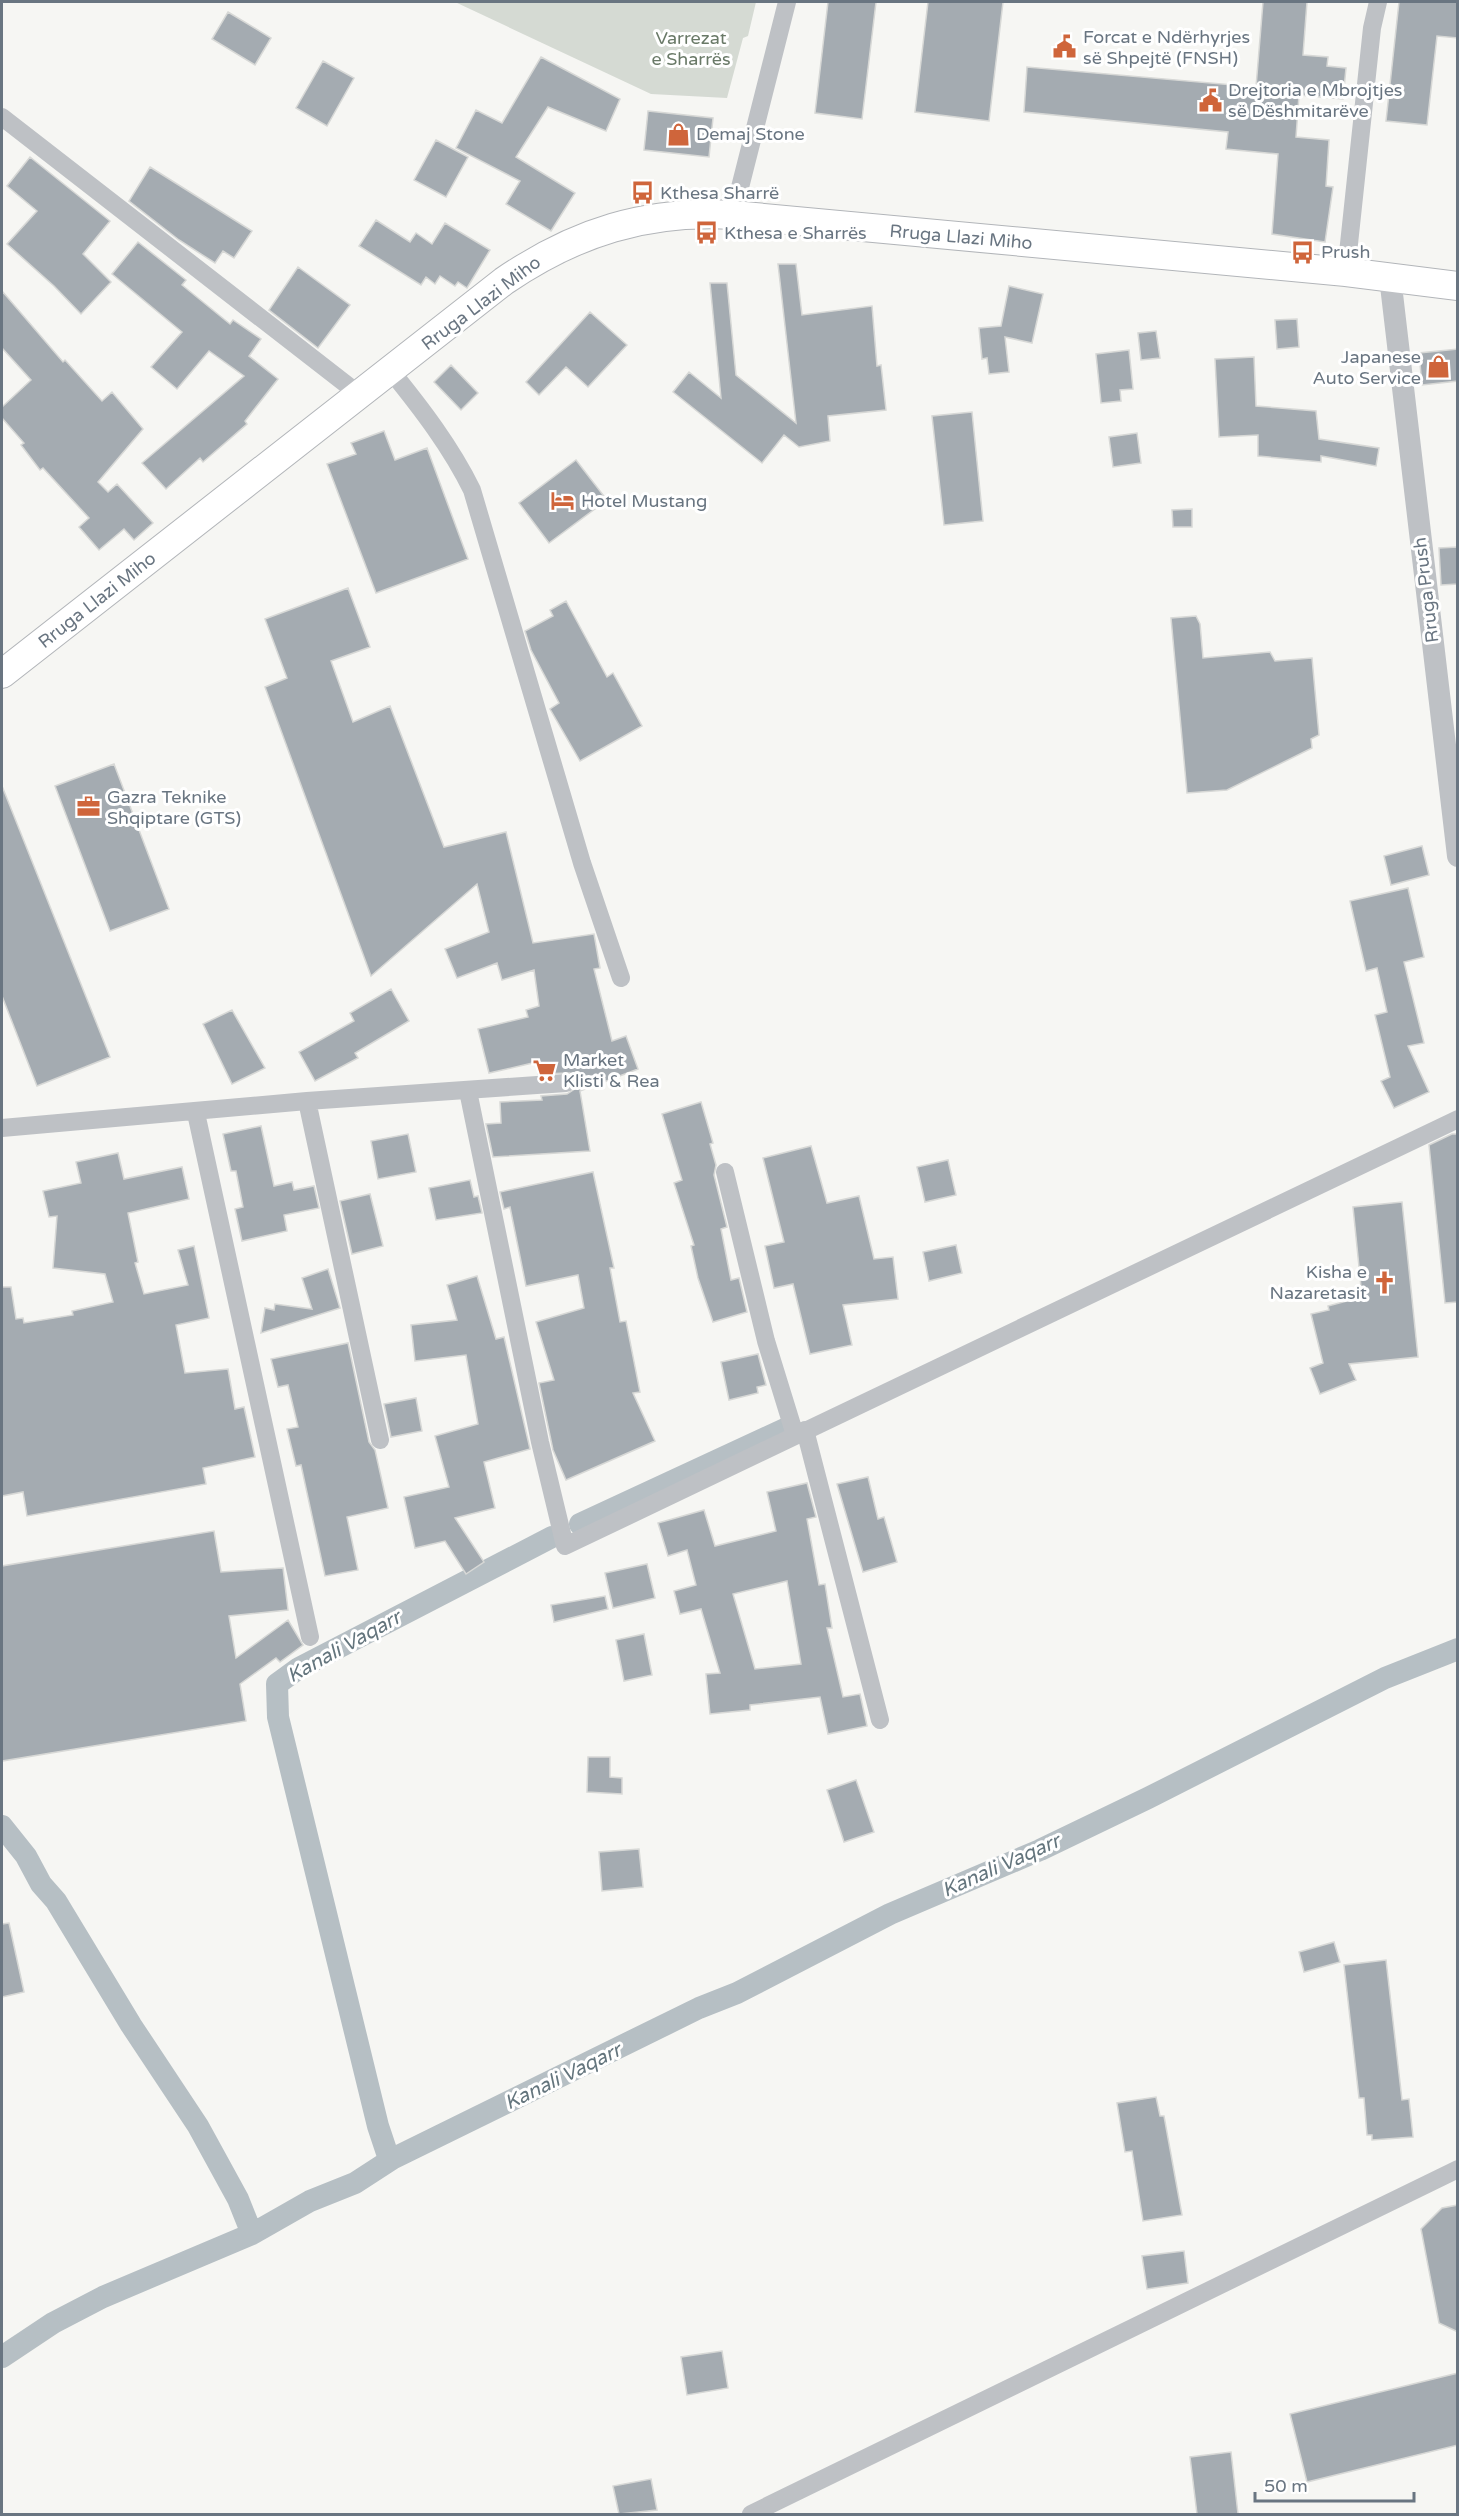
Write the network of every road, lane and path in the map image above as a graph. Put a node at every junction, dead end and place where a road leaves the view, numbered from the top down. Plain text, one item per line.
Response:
1 (787, 2) edge
2 (1378, 2) edge
3 (2, 117) edge
4 (733, 215) junction
5 (1346, 272) junction
6 (1390, 277) junction
7 (1458, 286) edge
8 (391, 371) junction
9 (360, 394) junction
10 (2, 674) edge
11 (1458, 856) edge
12 (621, 978) dead end
13 (566, 1083) dead end
14 (468, 1091) junction
15 (307, 1101) junction
16 (196, 1113) junction
17 (1458, 1119) edge
18 (2, 1128) edge
19 (725, 1172) dead end
20 (800, 1432) junction
21 (380, 1440) dead end
22 (310, 1637) dead end
23 (880, 1720) dead end
24 (1458, 2169) edge
25 (751, 2514) edge

1 - 4 street
2 - 5 street
3 - 9 street
4 - 5 main road, Rruga Llazi Miho
4 - 8 main road, Rruga Llazi Miho
5 - 6 main road, Rruga Llazi Miho
6 - 7 main road, Rruga Llazi Miho
6 - 11 street, Rruga Prush
8 - 9 main road, Rruga Llazi Miho
8 - 12 street
9 - 10 main road, Rruga Llazi Miho
13 - 14 street
14 - 15 street
14 - 20 street
15 - 16 street
15 - 21 street
16 - 18 street
16 - 22 street
17 - 20 street
19 - 20 street
20 - 23 street
24 - 25 street

